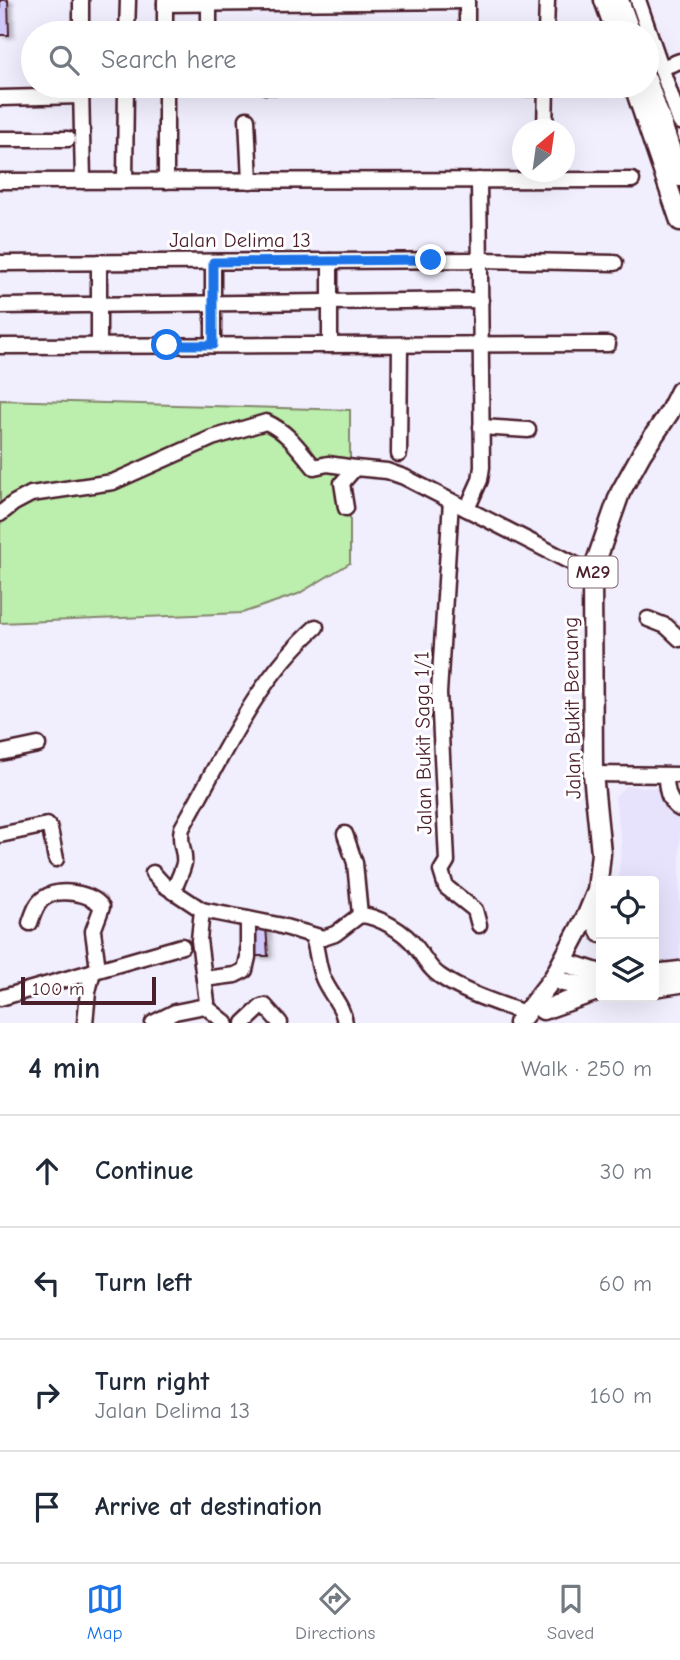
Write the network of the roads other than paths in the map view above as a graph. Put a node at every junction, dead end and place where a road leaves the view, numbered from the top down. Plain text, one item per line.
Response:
1 (80, 0) edge
2 (128, 0) edge
3 (547, 0) edge
4 (604, 0) edge
5 (619, 0) edge
6 (638, 0) edge
7 (310, 1) edge
8 (467, 1) edge
9 (166, 2) edge
10 (209, 4) junction
11 (81, 21) edge
12 (127, 21) edge
13 (166, 21) edge
14 (209, 21) edge
15 (467, 21) edge
16 (546, 21) edge
17 (612, 21) edge
18 (627, 21) edge
19 (643, 21) edge
20 (680, 61) edge
21 (659, 72) edge
22 (659, 83) edge
23 (659, 94) edge
24 (21, 96) edge
25 (0, 98) edge
26 (81, 98) edge
27 (126, 98) edge
28 (166, 98) edge
29 (546, 98) edge
30 (638, 98) edge
31 (247, 119) dead end
32 (545, 119) edge
33 (680, 122) edge
34 (0, 139) edge
35 (68, 139) dead end
36 (575, 177) edge
37 (680, 177) edge
38 (512, 178) edge
39 (479, 180) junction
40 (632, 180) dead end
41 (0, 181) edge
42 (83, 181) junction
43 (125, 181) junction
44 (166, 181) junction
45 (250, 181) junction
46 (680, 221) edge
47 (481, 260) junction
48 (330, 261) junction
49 (99, 262) junction
50 (213, 262) junction
51 (0, 263) edge
52 (615, 263) dead end
53 (481, 300) junction
54 (330, 302) junction
55 (213, 303) junction
56 (99, 305) junction
57 (0, 306) edge
58 (608, 344) dead end
59 (99, 345) junction
60 (213, 345) junction
61 (330, 345) junction
62 (400, 345) junction
63 (481, 345) junction
64 (0, 346) edge
65 (680, 391) edge
66 (680, 417) edge
67 (481, 427) junction
68 (528, 430) dead end
69 (399, 454) dead end
70 (355, 468) junction
71 (451, 501) junction
72 (346, 508) dead end
73 (467, 509) junction
74 (0, 514) edge
75 (592, 573) junction
76 (648, 619) dead end
77 (316, 627) dead end
78 (680, 639) edge
79 (38, 745) dead end
80 (0, 753) edge
81 (599, 774) junction
82 (673, 776) edge
83 (680, 809) edge
84 (345, 834) dead end
85 (0, 835) edge
86 (56, 859) dead end
87 (153, 873) dead end
88 (610, 876) edge
89 (173, 892) junction
90 (202, 911) junction
91 (360, 915) junction
92 (248, 919) junction
93 (30, 923) dead end
94 (596, 924) edge
95 (479, 925) dead end
96 (312, 935) junction
97 (182, 946) dead end
98 (95, 970) junction
99 (680, 971) edge
100 (563, 972) junction
101 (659, 973) edge
102 (204, 979) junction
103 (596, 983) edge
104 (680, 983) edge
105 (659, 986) edge
106 (596, 987) edge
107 (0, 998) edge
108 (205, 1006) junction
109 (530, 1017) edge
110 (85, 1023) edge
111 (153, 1023) edge
112 (226, 1023) edge
113 (244, 1023) edge
114 (279, 1023) edge
115 (345, 1023) edge

1 - 11 street
2 - 12 street
3 - 16 street
4 - 17 main road
5 - 18 main road
6 - 19 street
7 - 8 street
7 - 10 street
8 - 15 street
9 - 10 street
9 - 13 street
10 - 14 street
20 - 21 street
22 - 33 street
23 - 37 main road
24 - 25 street
26 - 42 street
27 - 43 street
28 - 44 street
29 - 32 street
30 - 46 main road
31 - 45 street
34 - 35 street
36 - 40 street
38 - 39 street
39 - 45 street
39 - 47 street
41 - 42 street
42 - 43 street
43 - 44 street
44 - 45 street
47 - 48 street, Jalan Delima 13
47 - 52 street, Jalan Delima 13
47 - 53 street
48 - 50 street, Jalan Delima 13
48 - 54 street
49 - 50 street, Jalan Delima 13
49 - 51 street, Jalan Delima 13
49 - 56 street
50 - 55 street
53 - 54 street
53 - 63 street
54 - 55 street
54 - 61 street
55 - 56 street
55 - 60 street
56 - 57 street
56 - 59 street
58 - 63 street
59 - 60 street
59 - 64 street
60 - 61 street
61 - 62 street
62 - 63 street
62 - 69 street
63 - 67 street
65 - 75 main road, Jalan Bukit Beruang / M29
66 - 81 main road, Jalan Bukit Beruang / M29
67 - 68 street
67 - 73 street
70 - 71 street
70 - 72 street
70 - 74 street
71 - 73 street
71 - 95 street, Jalan Bukit Saga 1/1
73 - 75 street
75 - 81 main road, Jalan Bukit Beruang / M29
76 - 78 street
77 - 89 street
79 - 80 street
81 - 82 street
81 - 88 main road, Jalan Bukit Beruang / M29
81 - 100 main road, Jalan Bukit Beruang / M29
82 - 83 street
84 - 91 street
85 - 86 street
87 - 89 street
89 - 90 street
90 - 92 street
90 - 102 street
91 - 96 street
91 - 109 street
92 - 96 street
92 - 102 street
93 - 98 street
94 - 100 main road, Jalan Bukit Beruang / M29
96 - 115 street
97 - 98 street
98 - 107 street
98 - 110 street
99 - 101 main road
100 - 103 main road
100 - 109 main road, Jalan Bukit Beruang / M29
102 - 108 street
104 - 105 main road
106 - 109 main road
108 - 111 street
108 - 112 street
113 - 114 street

